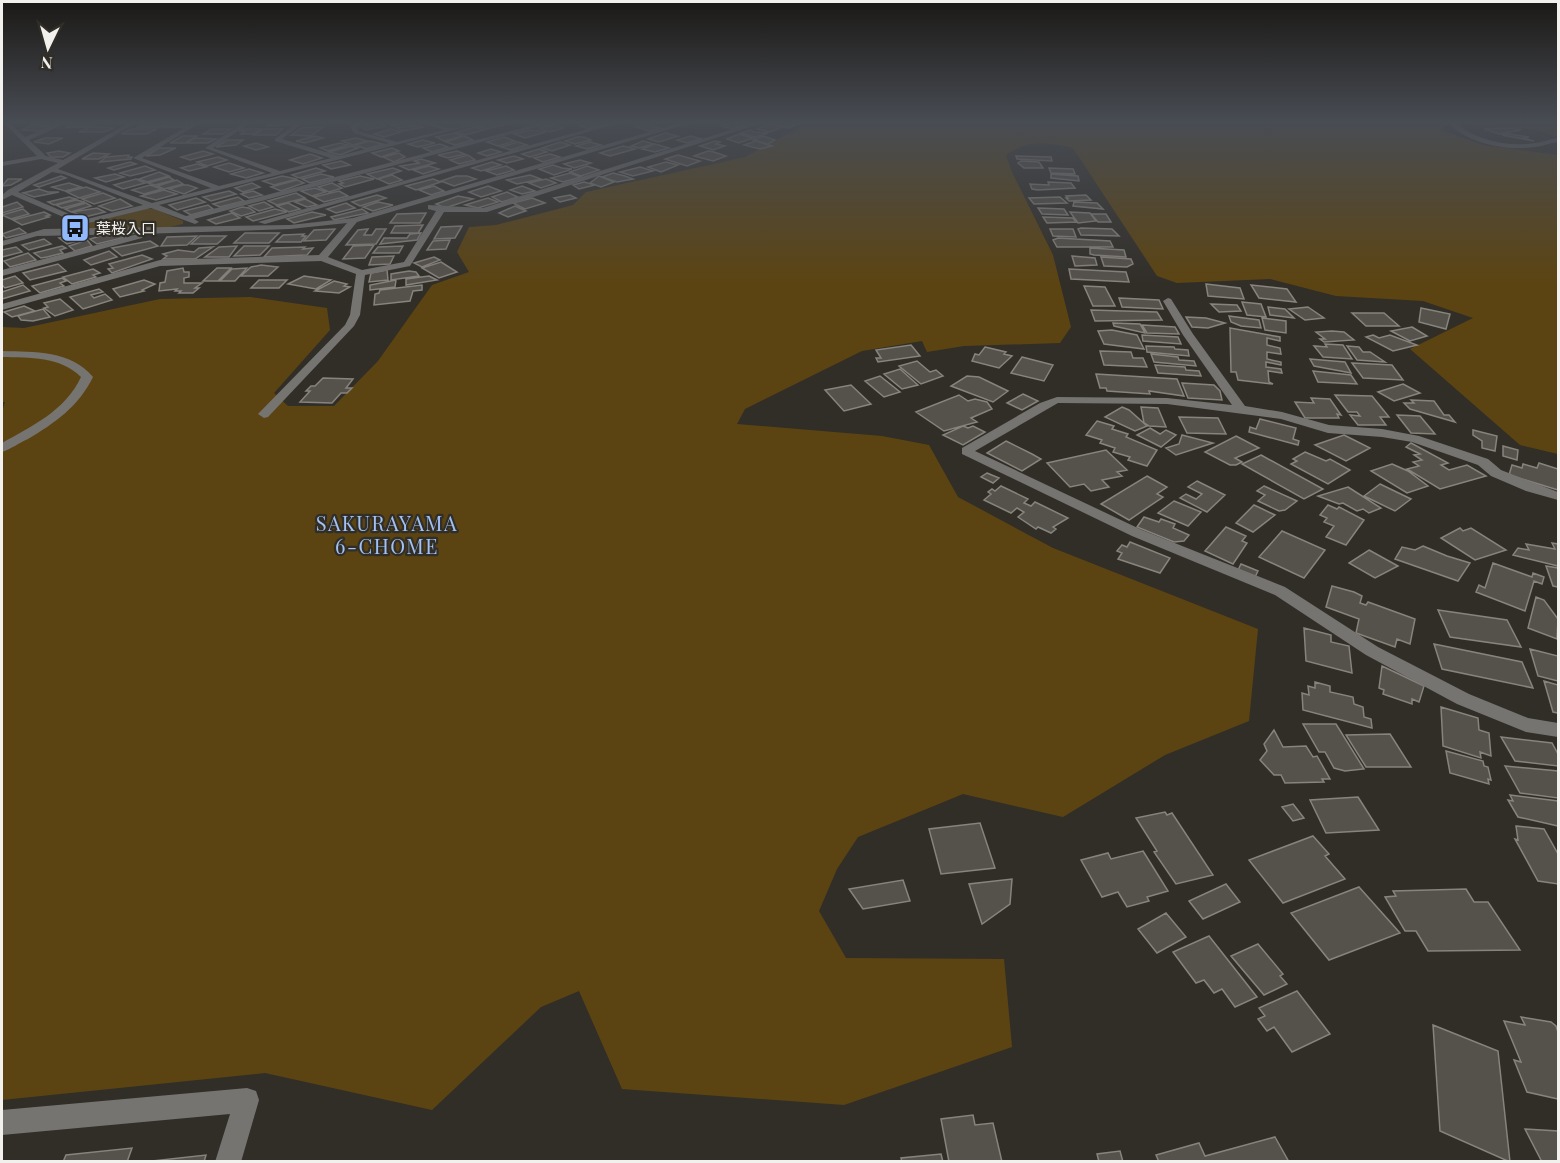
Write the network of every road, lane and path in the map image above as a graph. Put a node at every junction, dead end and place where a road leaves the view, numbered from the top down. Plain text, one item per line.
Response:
1 (41, 175) edge
2 (73, 175) edge
3 (182, 175) edge
4 (270, 175) edge
5 (349, 175) edge
6 (428, 175) edge
7 (477, 175) dead end
8 (512, 175) edge
9 (595, 175) edge
10 (493, 181) junction
11 (218, 189) junction
12 (11, 192) junction
13 (2, 198) edge
14 (420, 202) junction
15 (150, 205) junction
16 (441, 210) junction
17 (187, 218) junction
18 (354, 220) junction
19 (82, 222) junction
20 (209, 228) junction
21 (241, 228) junction
22 (166, 229) junction
23 (37, 234) junction
24 (2, 243) edge
25 (322, 258) junction
26 (2, 273) edge
27 (361, 273) junction
28 (1168, 301) dead end
29 (2, 307) edge
30 (2, 354) edge
31 (1241, 409) junction
32 (264, 414) dead end
33 (2, 448) edge
34 (1558, 496) edge
35 (1558, 730) edge
36 (2, 1123) edge
37 (228, 1161) edge

1 - 12 street
2 - 15 street
3 - 11 street
4 - 11 street
5 - 17 street
6 - 21 street
7 - 10 street
8 - 10 street
9 - 16 street
10 - 14 street
11 - 15 street
12 - 13 street
12 - 19 street
14 - 16 street
14 - 18 street
15 - 17 street
15 - 19 street
16 - 27 street
17 - 20 street
18 - 21 street
18 - 25 street
19 - 23 street
20 - 21 street
20 - 22 street
22 - 23 street
22 - 26 street
23 - 24 street
25 - 27 street
25 - 29 street
27 - 32 street
28 - 31 street
30 - 33 street
31 - 34 street
31 - 35 street
36 - 37 street

